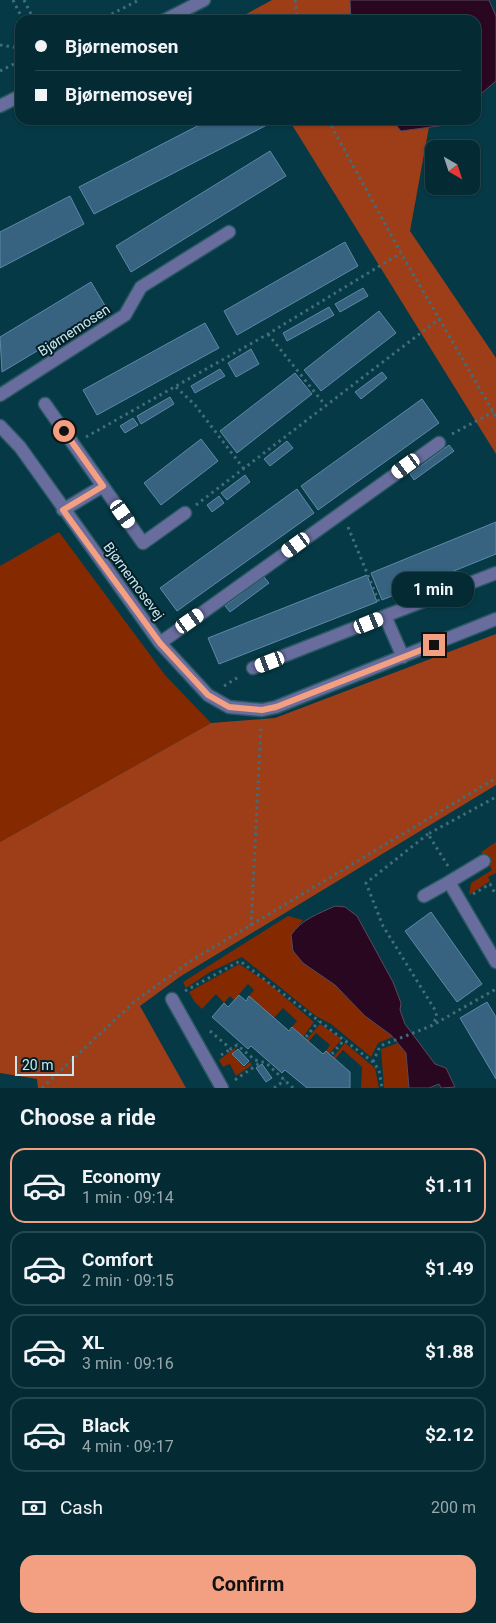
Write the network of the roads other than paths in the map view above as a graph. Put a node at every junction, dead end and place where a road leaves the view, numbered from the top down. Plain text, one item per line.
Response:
1 (204, 0) edge
2 (175, 15) edge
3 (15, 98) edge
4 (0, 106) edge
5 (229, 232) dead end
6 (0, 395) edge
7 (45, 404) dead end
8 (0, 426) edge
9 (438, 443) road end
10 (103, 486) junction
11 (63, 510) junction
12 (186, 513) road end
13 (496, 573) edge
14 (385, 616) junction
15 (496, 619) edge
16 (160, 643) junction
17 (403, 657) junction
18 (253, 668) road end
19 (484, 861) dead end
20 (452, 880) junction
21 (424, 896) dead end
22 (496, 962) edge
23 (172, 999) road end
24 (227, 1085) edge

1 - 2 street
3 - 4 street
5 - 6 street, Bjørnemosen
7 - 10 street
8 - 11 street, Bjørnemosevej
9 - 16 street
10 - 11 street
10 - 12 street
11 - 16 street, Bjørnemosevej
13 - 14 street
14 - 17 street
14 - 18 street
15 - 17 street, Bjørnemosevej
16 - 17 street, Bjørnemosevej
19 - 20 street
20 - 21 street
20 - 22 street
23 - 24 street

